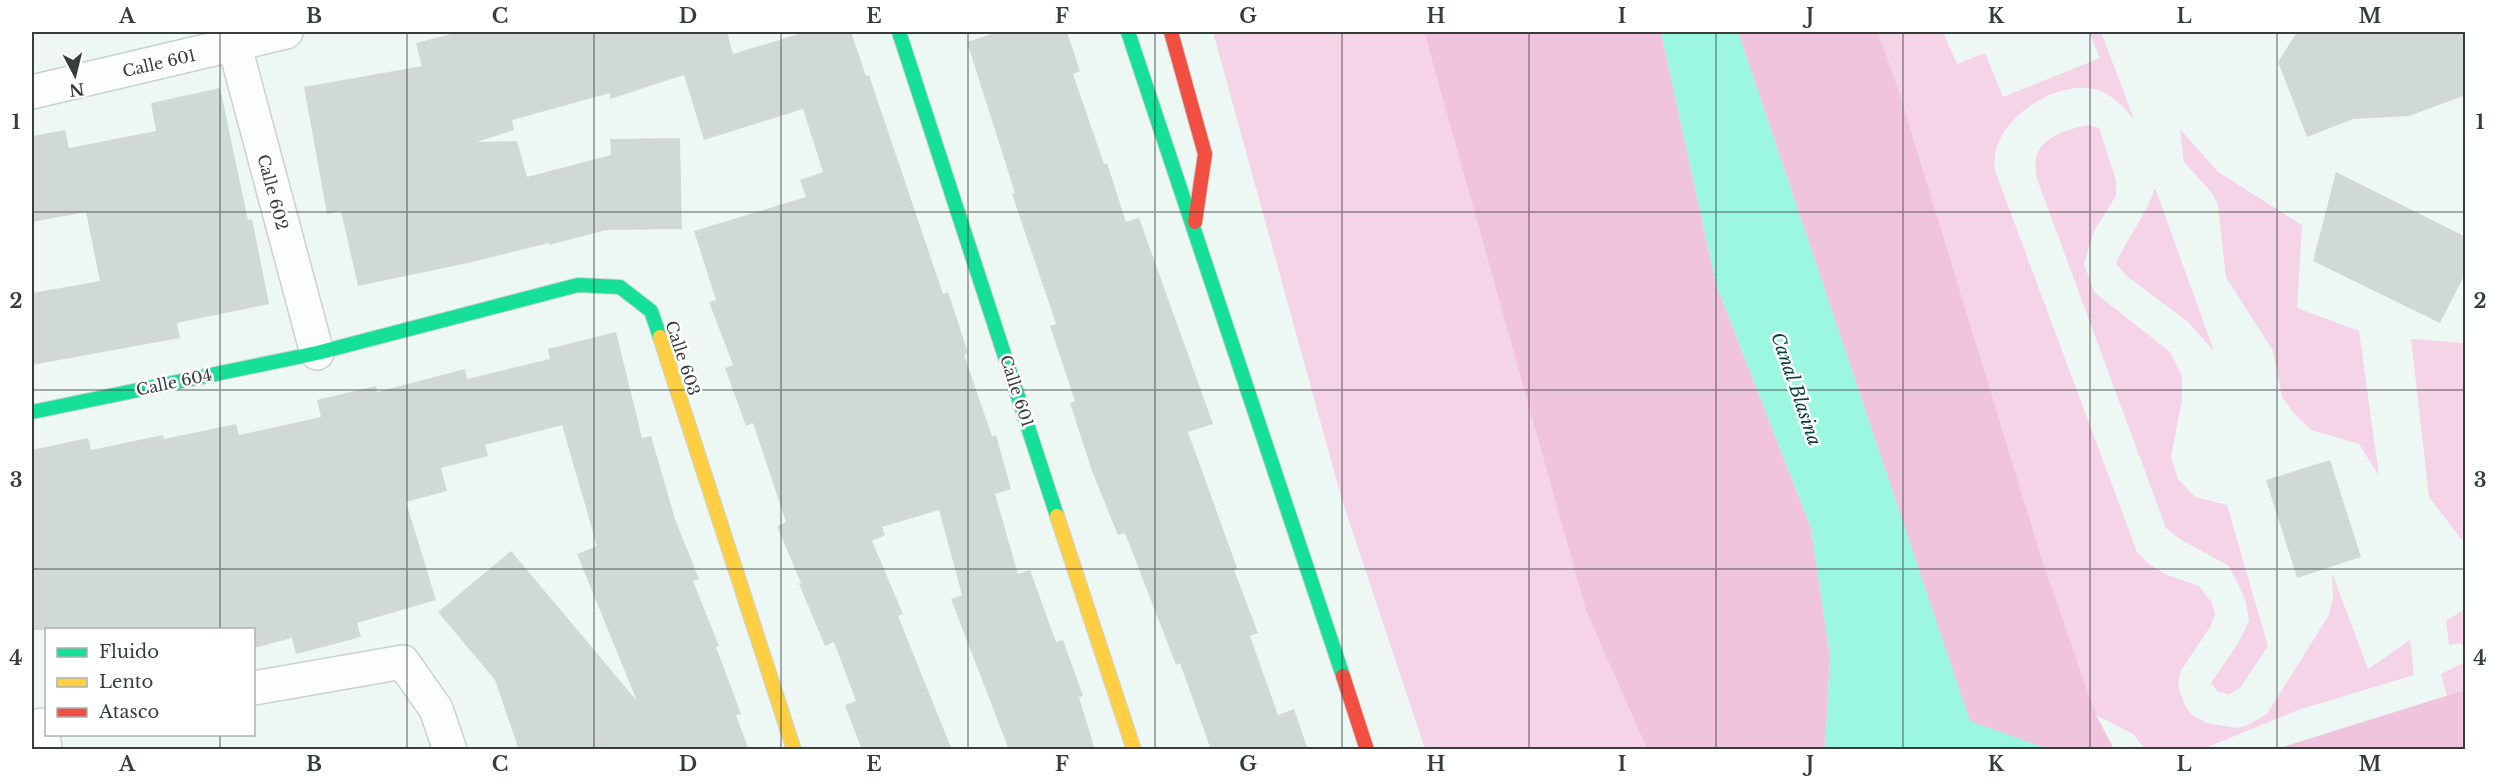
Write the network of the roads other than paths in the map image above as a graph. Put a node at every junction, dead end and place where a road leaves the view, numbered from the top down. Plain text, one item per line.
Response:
1 (286, 32) edge
2 (899, 32) edge
3 (1128, 32) edge
4 (1171, 32) edge
5 (233, 38) edge
6 (32, 92) edge
7 (1194, 226) junction
8 (316, 353) junction
9 (32, 412) edge
10 (255, 688) edge
11 (450, 750) edge
12 (794, 750) edge
13 (1134, 750) edge
14 (1367, 750) edge

1 - 5 street, Calle 601
2 - 13 street, Calle 601
3 - 7 street
4 - 7 street
5 - 6 street, Calle 601
5 - 8 street, Calle 602
7 - 14 street
8 - 9 street, Calle 604
8 - 12 street, Calle 603
10 - 11 street

